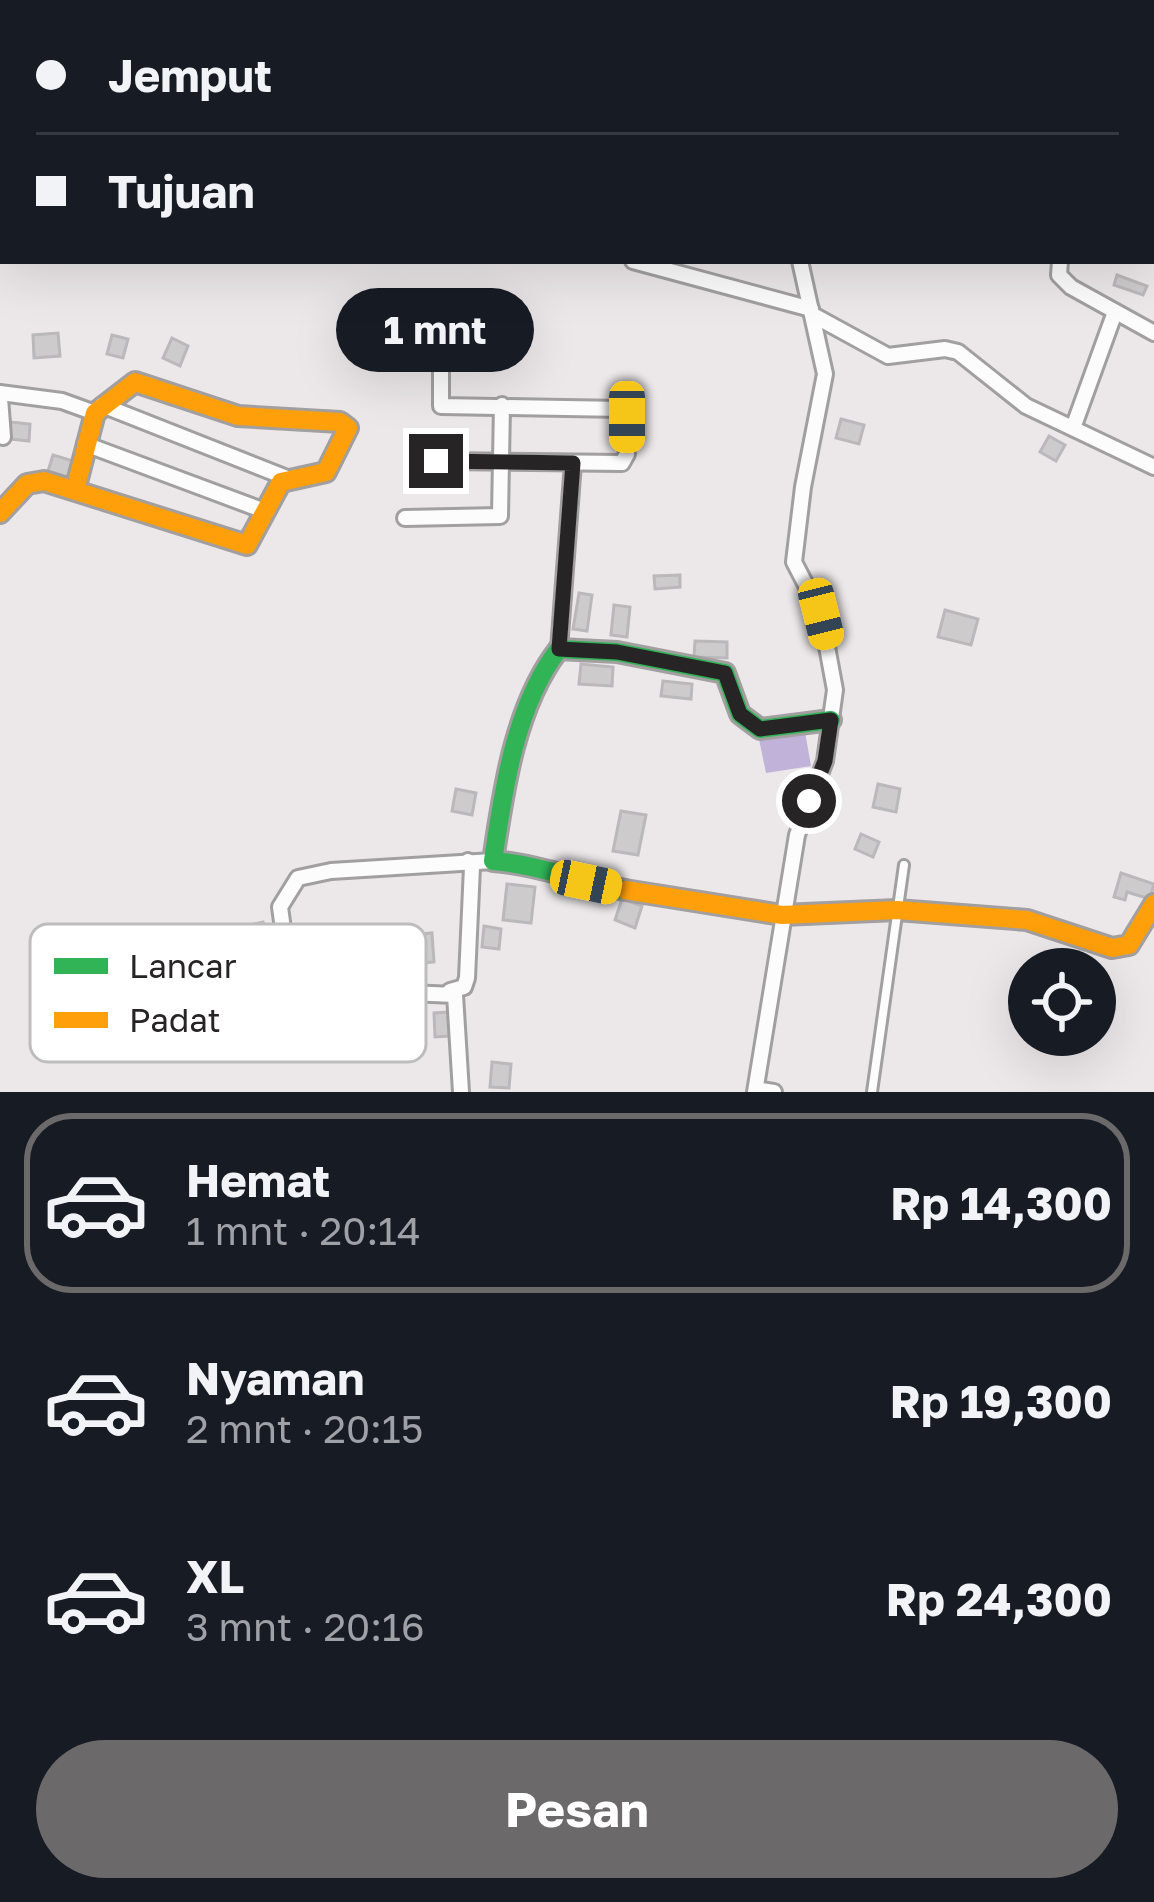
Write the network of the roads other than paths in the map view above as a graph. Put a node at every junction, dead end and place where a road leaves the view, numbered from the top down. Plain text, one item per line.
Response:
1 (644, 264) edge
2 (801, 264) edge
3 (1061, 264) edge
4 (812, 312) junction
5 (1115, 312) junction
6 (844, 331) junction
7 (1154, 333) edge
8 (824, 356) junction
9 (441, 364) dead end
10 (0, 396) edge
11 (502, 405) junction
12 (98, 409) junction
13 (1073, 428) junction
14 (3, 437) dead end
15 (85, 444) junction
16 (436, 461) dead end
17 (502, 462) junction
18 (573, 463) junction
19 (1154, 467) edge
20 (287, 478) junction
21 (75, 490) junction
22 (2, 508) edge
23 (262, 510) junction
24 (405, 518) dead end
25 (559, 649) junction
26 (831, 720) junction
27 (468, 861) junction
28 (493, 862) junction
29 (904, 865) dead end
30 (1154, 904) edge
31 (897, 910) junction
32 (782, 915) junction
33 (282, 924) edge
34 (426, 991) edge
35 (450, 992) junction
36 (756, 1090) edge
37 (461, 1092) edge
38 (774, 1092) edge
39 (872, 1092) edge

1 - 4 street
2 - 4 street
3 - 5 street
4 - 6 street
4 - 8 street
5 - 7 street
5 - 13 street
6 - 8 street
6 - 13 street
8 - 26 street
9 - 11 street
10 - 12 street
10 - 14 street
11 - 17 street
11 - 18 street
12 - 15 street
12 - 20 street
12 - 20 street
13 - 19 street
15 - 21 street
15 - 23 street
16 - 17 street
17 - 18 street
17 - 24 street
18 - 25 street
20 - 23 street
21 - 22 street
21 - 23 street
25 - 26 street
25 - 28 street
26 - 32 street
27 - 28 street
27 - 33 street
27 - 35 street
28 - 32 street
29 - 31 lane
30 - 31 street
31 - 32 street
31 - 39 lane
32 - 36 street
34 - 35 street
35 - 37 street
36 - 38 street

